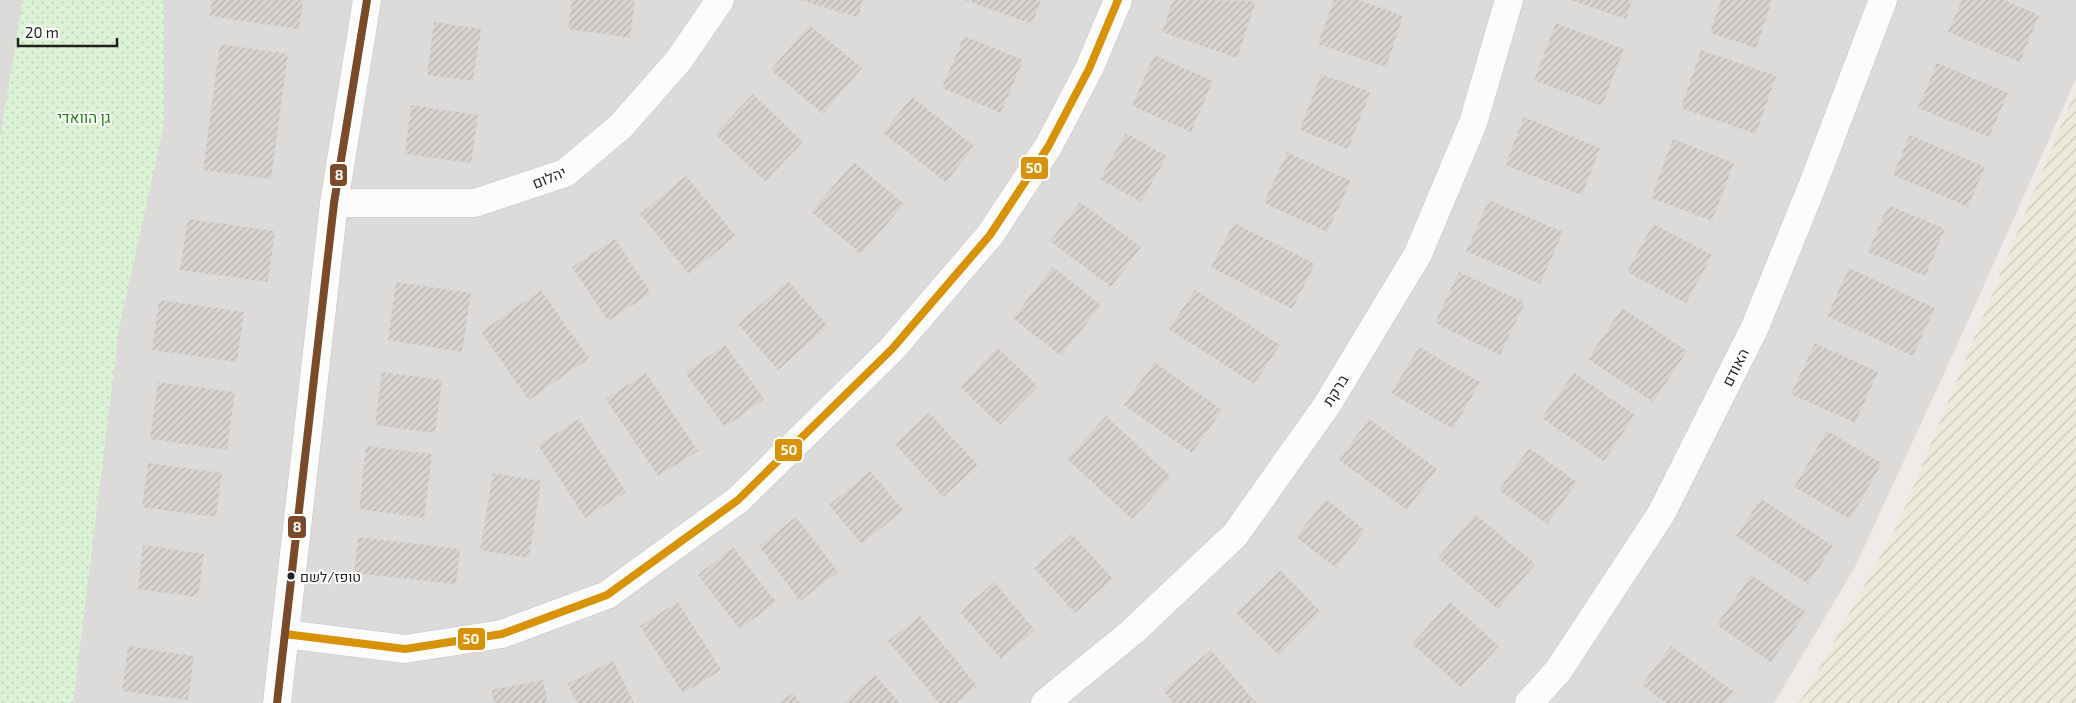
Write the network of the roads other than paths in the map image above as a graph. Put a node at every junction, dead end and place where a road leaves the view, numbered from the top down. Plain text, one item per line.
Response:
1 (367, 0) edge
2 (720, 0) edge
3 (1118, 0) edge
4 (1509, 0) edge
5 (1883, 0) edge
6 (334, 203) junction
7 (285, 634) junction
8 (276, 703) edge
9 (1045, 703) edge
10 (1529, 703) edge

1 - 6 street
2 - 6 street, יהלום
3 - 7 street
4 - 9 street, ברקת
5 - 10 street, האודם
6 - 7 street
7 - 8 street

